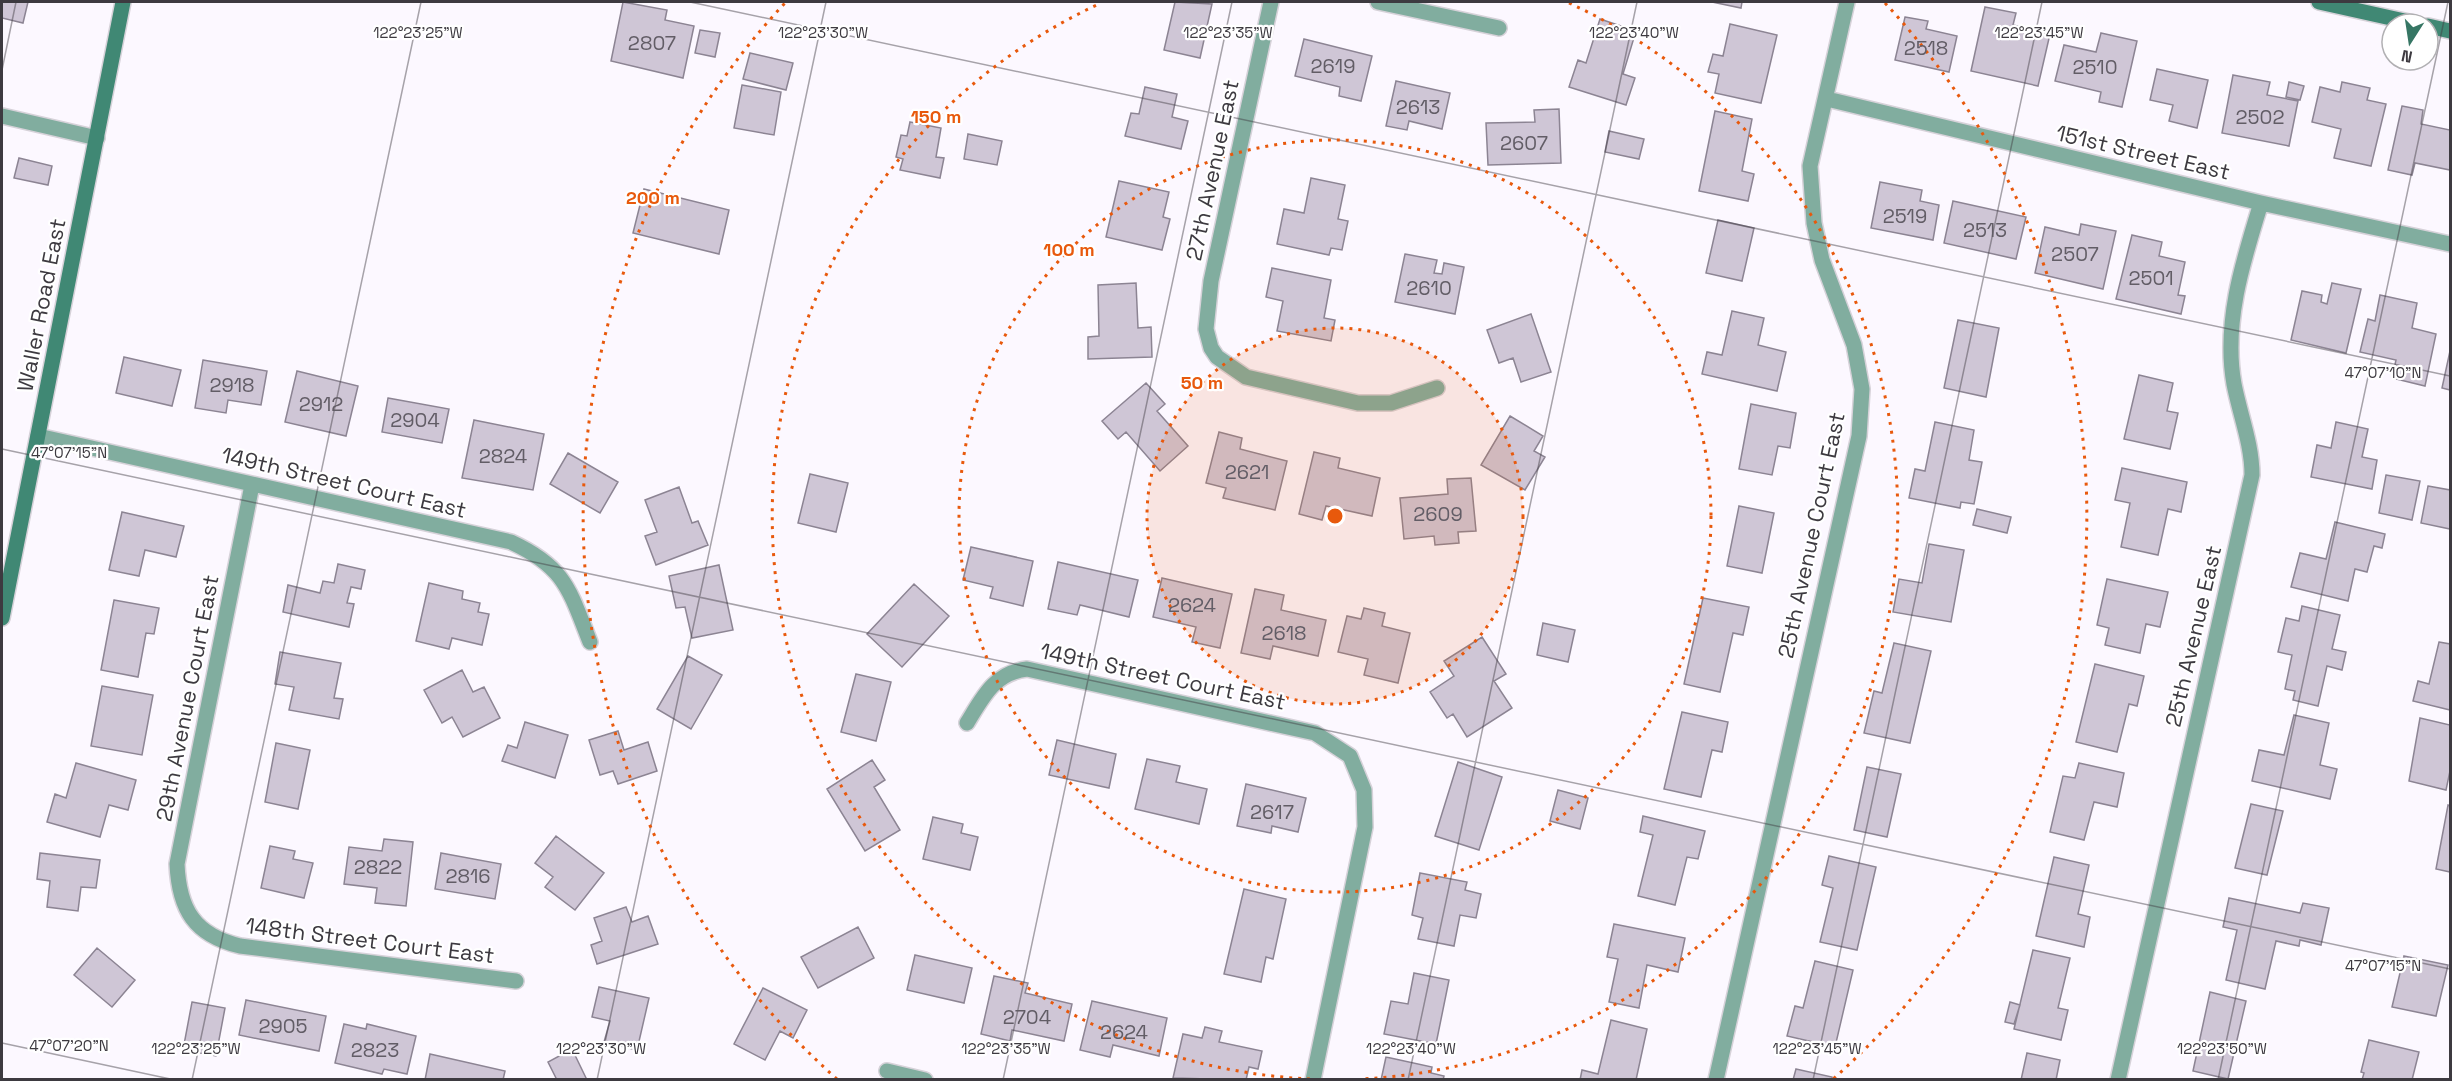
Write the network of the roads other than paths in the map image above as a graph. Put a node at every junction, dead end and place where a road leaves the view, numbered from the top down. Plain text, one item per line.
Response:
1 (123, 2) edge
2 (1271, 2) edge
3 (1378, 2) edge
4 (1847, 2) edge
5 (2319, 2) edge
6 (2380, 16) edge
7 (1499, 28) dead end
8 (1827, 99) junction
9 (2, 116) edge
10 (97, 138) junction
11 (2261, 203) junction
12 (2451, 244) edge
13 (1437, 388) dead end
14 (38, 436) junction
15 (252, 484) junction
16 (2, 618) edge
17 (590, 642) dead end
18 (967, 723) dead end
19 (191, 918) joint
20 (516, 981) dead end
21 (887, 1071) dead end
22 (925, 1080) edge
23 (1313, 1080) edge
24 (1716, 1080) edge
25 (2118, 1080) edge

1 - 10 street, Waller Road East
2 - 13 street, 27th Avenue East
3 - 7 street
4 - 8 street, 25th Avenue Court East
5 - 6 street
8 - 11 street, 151st Street East
8 - 24 street, 25th Avenue Court East
9 - 10 street
10 - 14 street, Waller Road East
11 - 12 street, 151st Street East
11 - 25 street, 25th Avenue East
14 - 15 street, 149th Street Court East
14 - 16 street, Waller Road East
15 - 17 street, 149th Street Court East
15 - 19 street, 29th Avenue Court East
18 - 23 street, 149th Street Court East
19 - 20 street, 148th Street Court East
21 - 22 street

